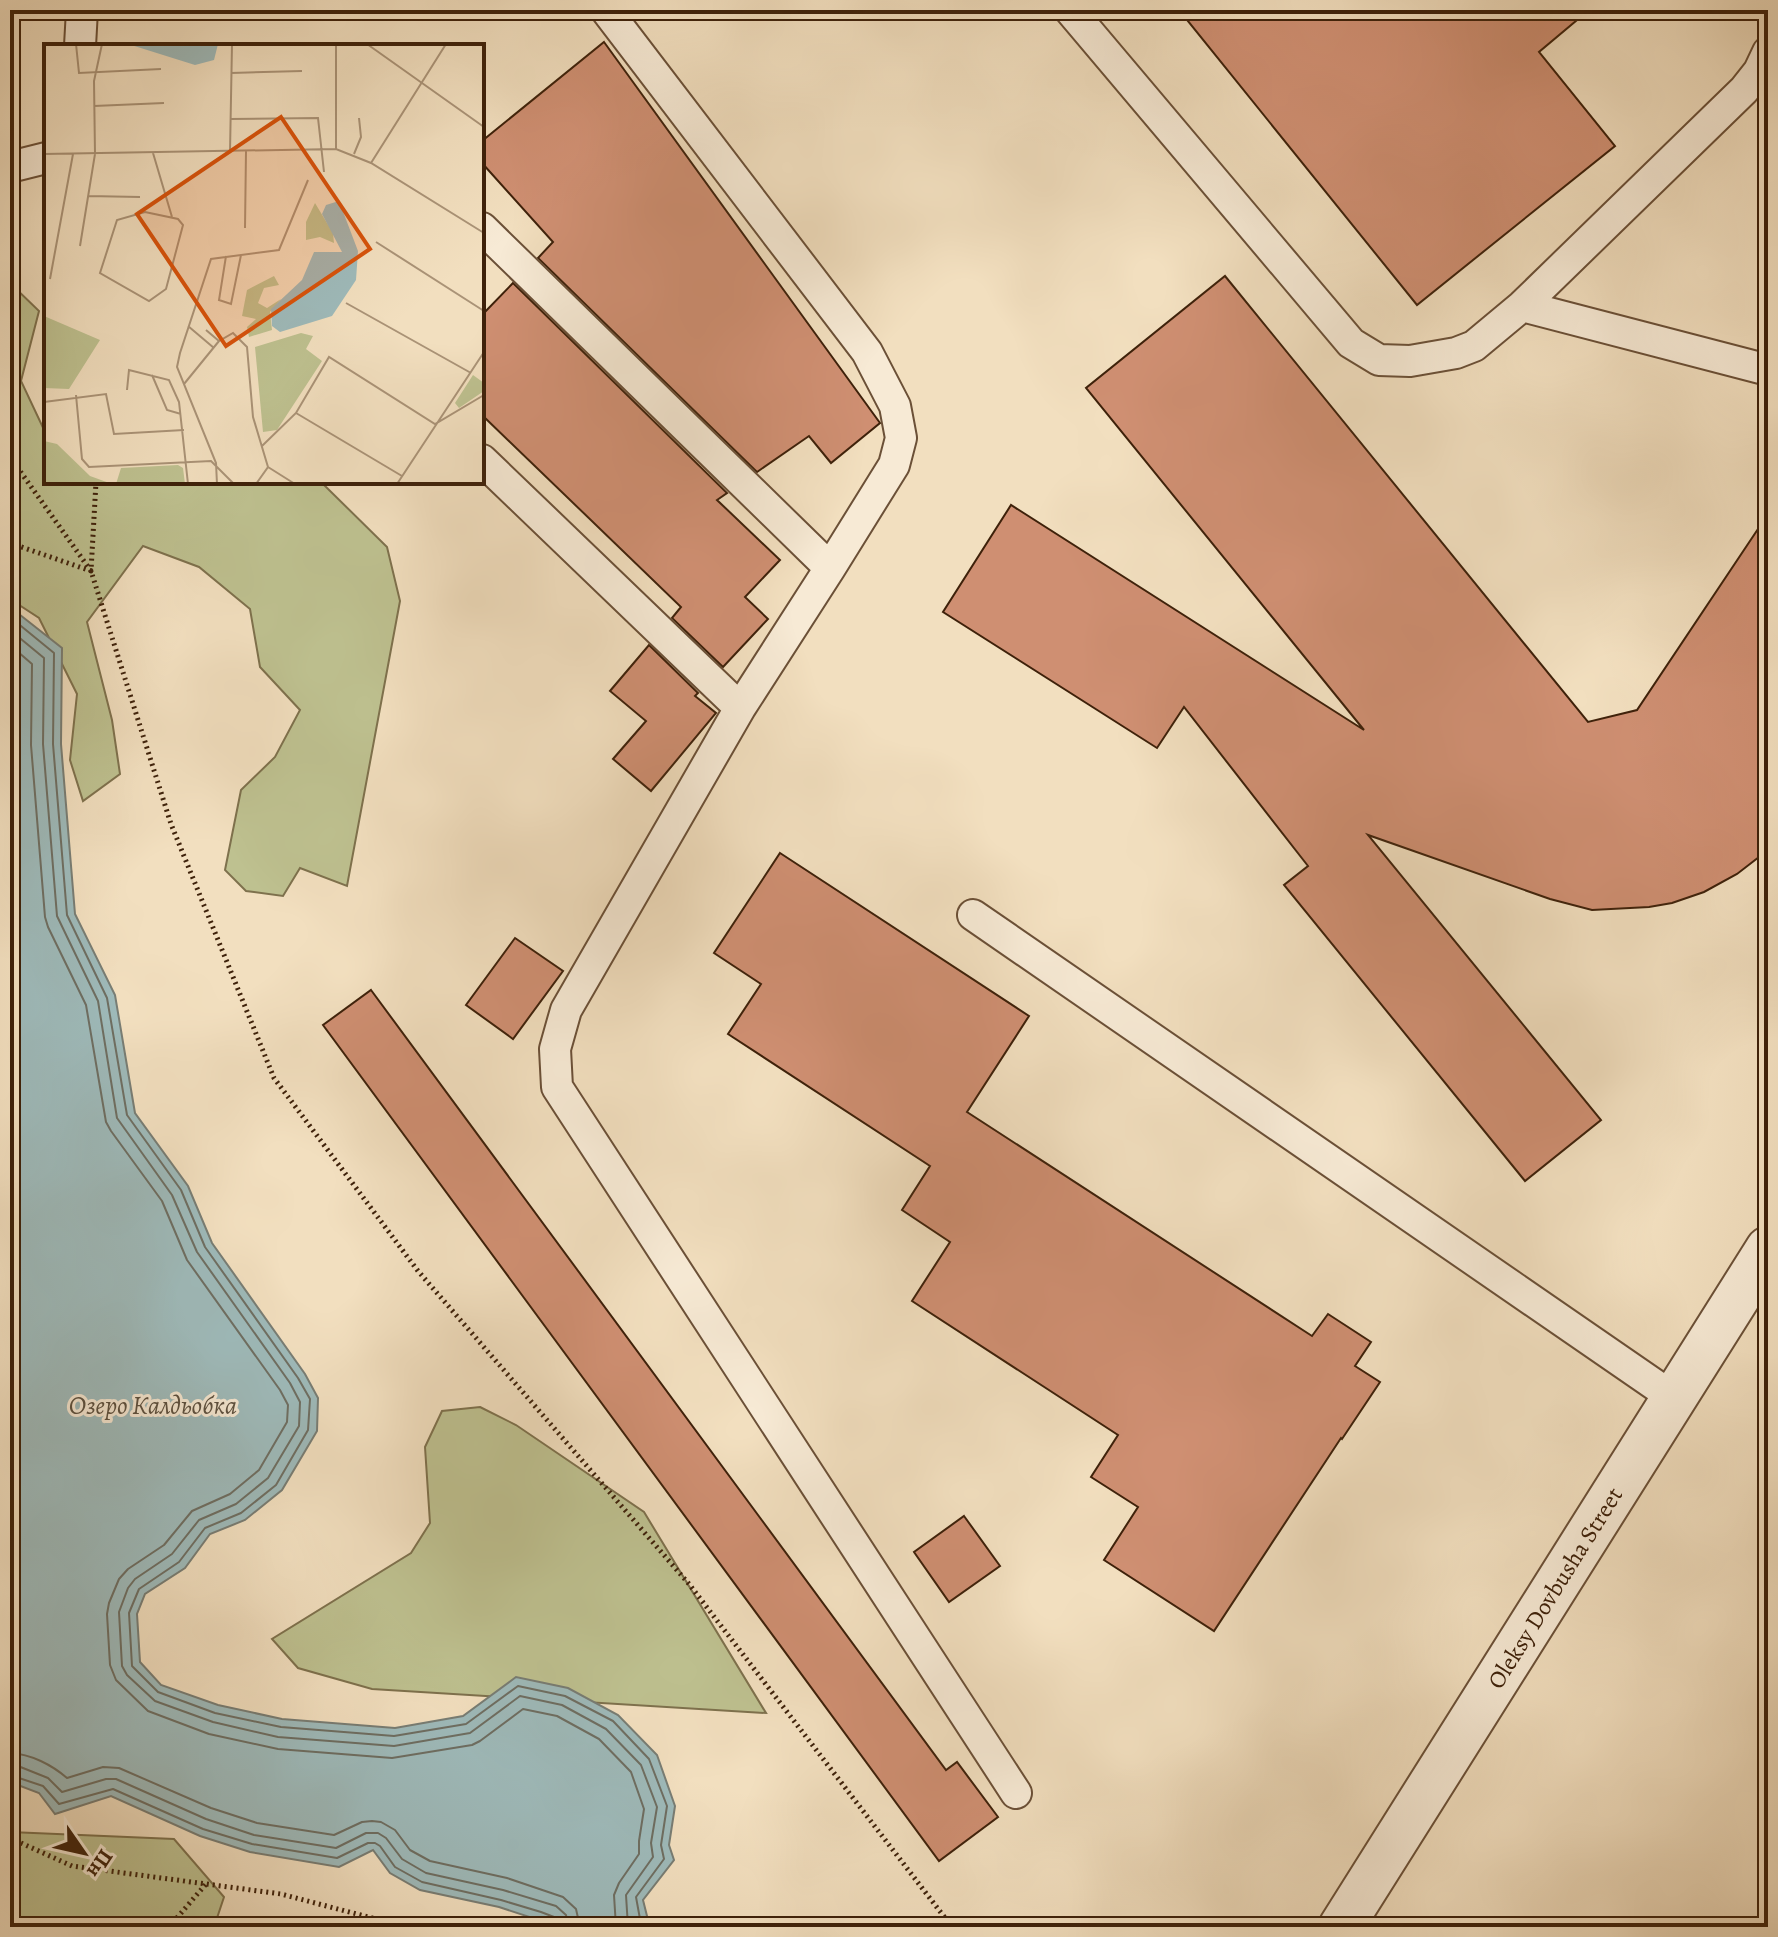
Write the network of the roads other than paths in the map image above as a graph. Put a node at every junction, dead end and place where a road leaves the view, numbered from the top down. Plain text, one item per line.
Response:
1 (82, 10) edge
2 (606, 10) edge
3 (1070, 10) edge
4 (80, 44) edge
5 (1768, 52) edge
6 (44, 158) edge
7 (10, 167) edge
8 (484, 230) edge
9 (1522, 306) junction
10 (1768, 370) edge
11 (484, 462) edge
12 (830, 568) junction
13 (740, 708) junction
14 (973, 915) dead end
15 (1767, 1252) edge
16 (1674, 1398) junction
17 (1016, 1793) dead end
18 (1341, 1927) edge

1 - 4 lane
2 - 12 lane
3 - 9 lane
5 - 9 lane
6 - 7 lane
8 - 12 lane
9 - 10 lane
11 - 13 lane
12 - 13 lane
13 - 17 lane
14 - 16 lane
15 - 16 street, Oleksy Dovbusha Street
16 - 18 street, Oleksy Dovbusha Street

